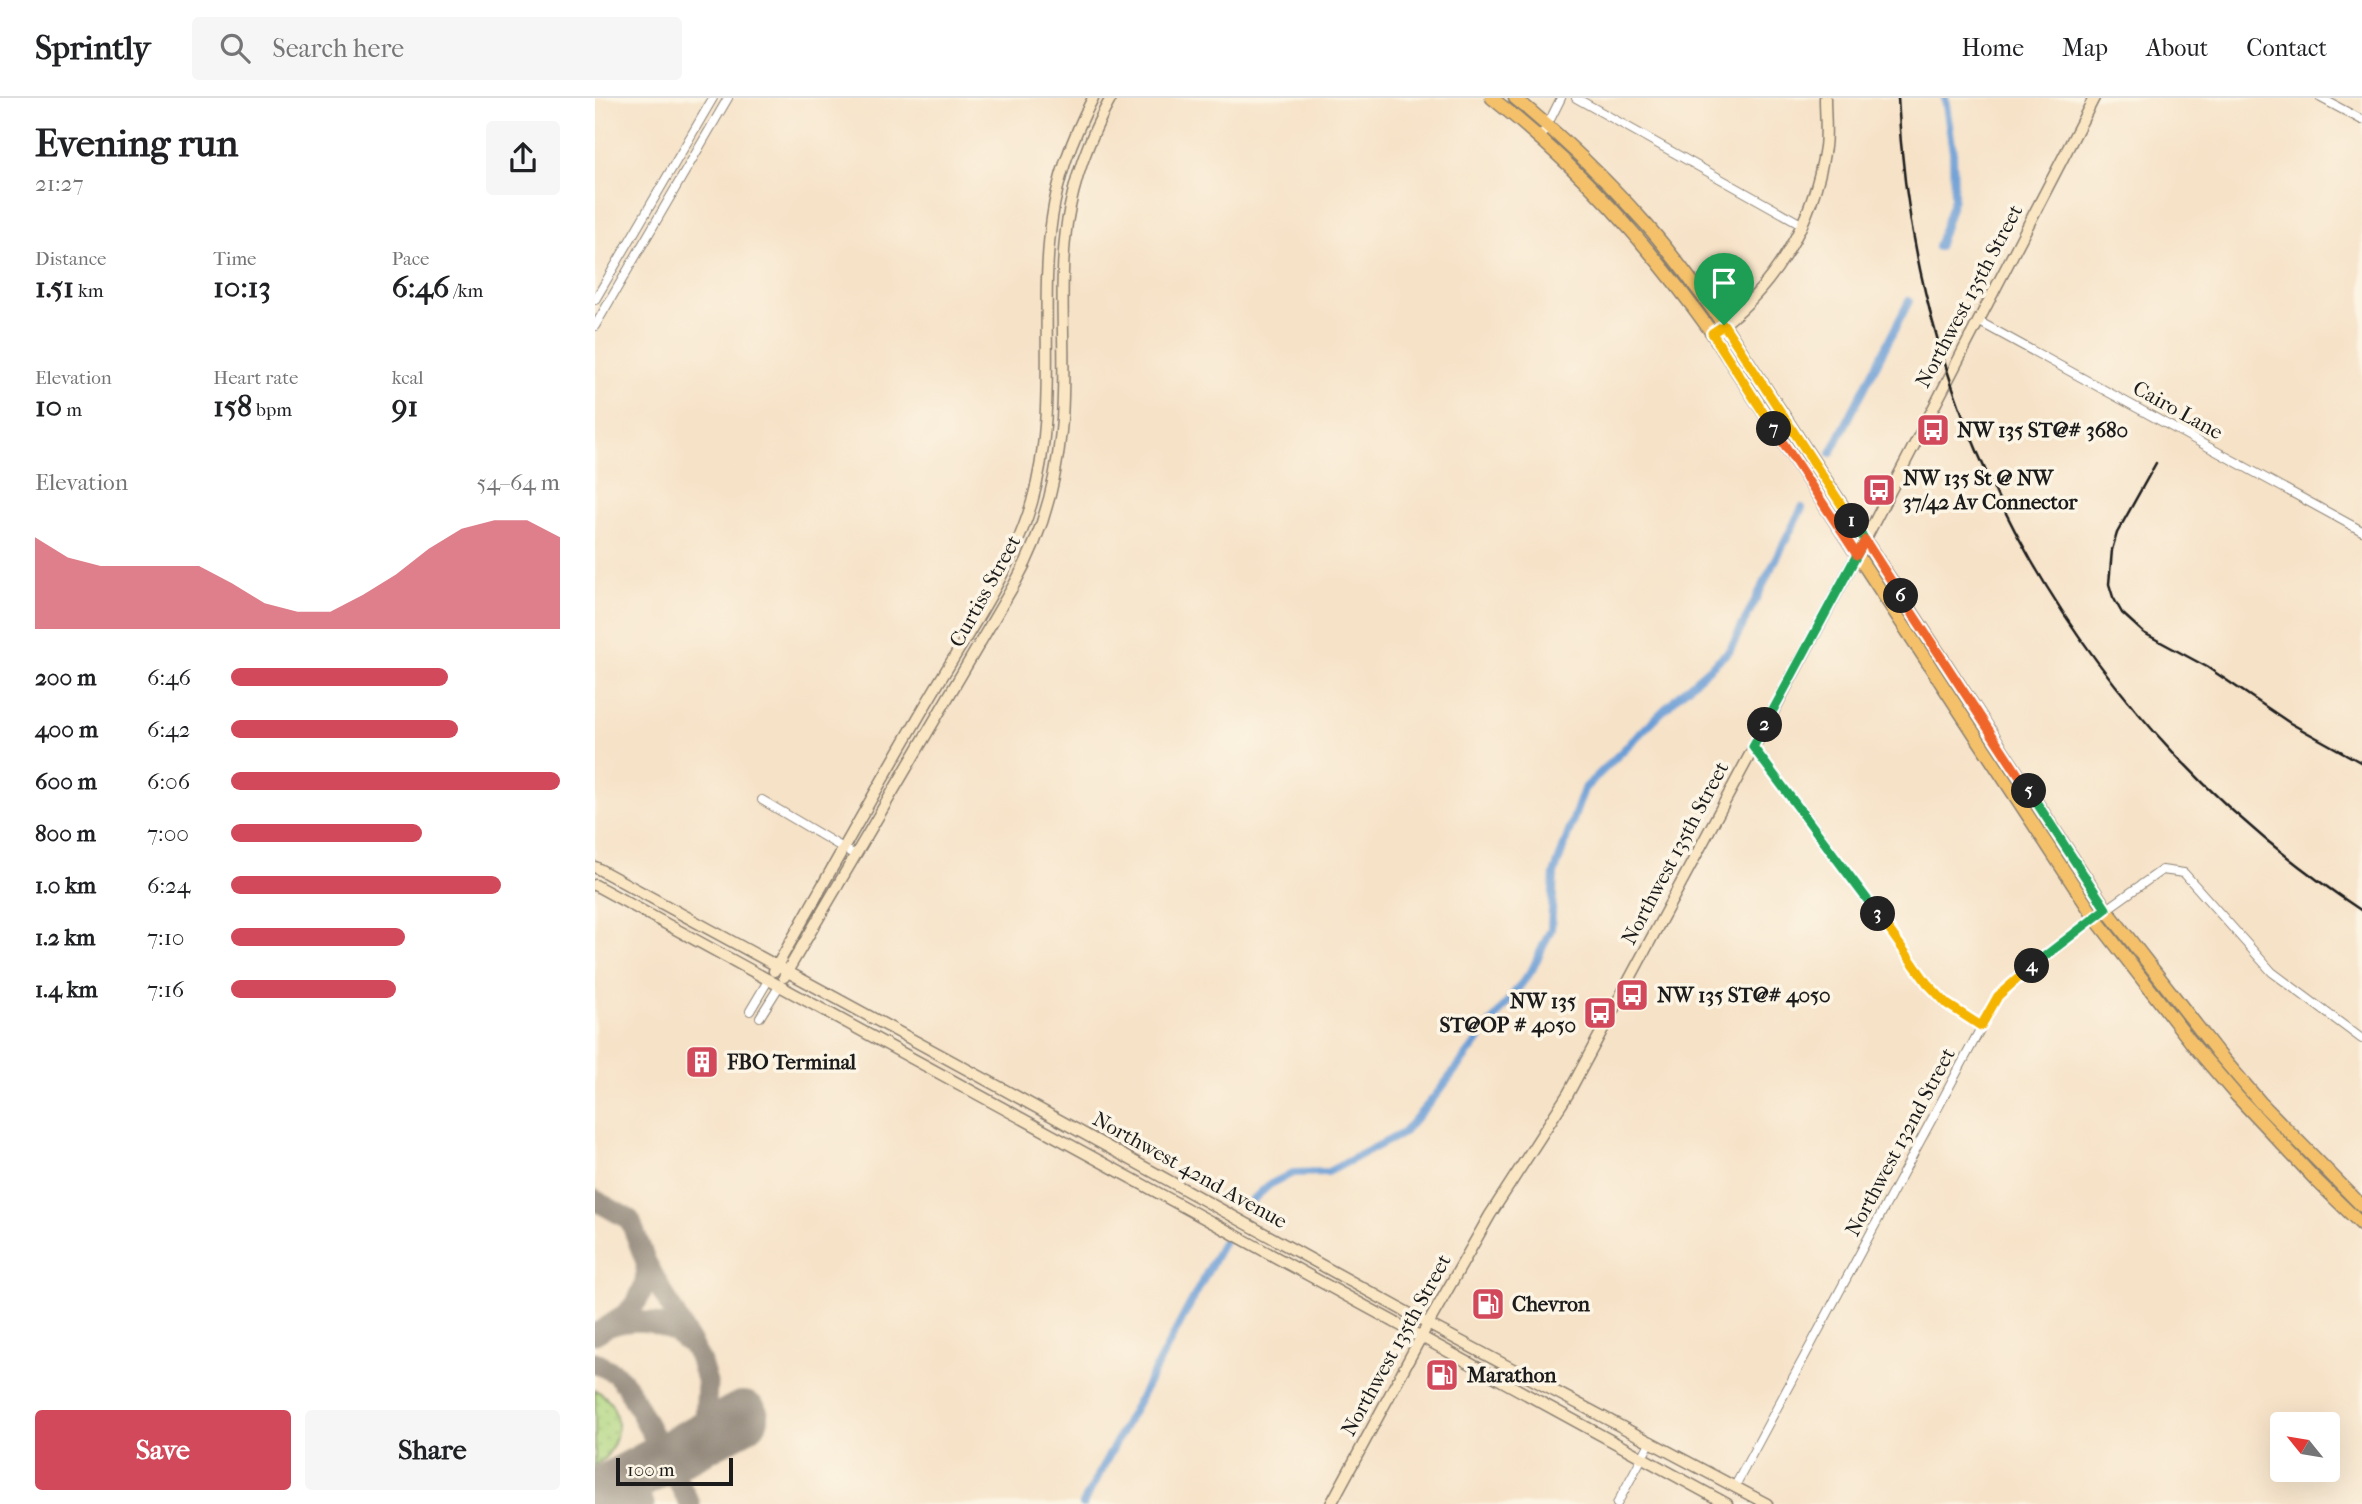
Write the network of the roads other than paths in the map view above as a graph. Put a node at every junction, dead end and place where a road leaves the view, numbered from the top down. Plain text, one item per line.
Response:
1 (713, 98) edge
2 (728, 98) edge
3 (1093, 98) edge
4 (1111, 98) edge
5 (1492, 98) edge
6 (1515, 98) edge
7 (1561, 98) edge
8 (1576, 98) edge
9 (1825, 98) edge
10 (2094, 98) edge
11 (2321, 98) edge
12 (2362, 120) edge
13 (1547, 125) junction
14 (1079, 127) junction
15 (1541, 138) junction
16 (1085, 152) junction
17 (1803, 225) junction
18 (595, 300) edge
19 (1978, 320) junction
20 (1724, 325) junction
21 (595, 326) edge
22 (1712, 333) junction
23 (1042, 458) junction
24 (1057, 461) junction
25 (2362, 531) edge
26 (1865, 540) junction
27 (1857, 555) junction
28 (1753, 747) junction
29 (762, 800) dead end
30 (841, 848) junction
31 (855, 855) junction
32 (595, 867) edge
33 (595, 885) edge
34 (2106, 909) junction
35 (2095, 918) junction
36 (777, 966) junction
37 (787, 971) junction
38 (769, 979) junction
39 (780, 985) junction
40 (750, 1011) dead end
41 (760, 1017) dead end
42 (1981, 1026) junction
43 (2362, 1039) edge
44 (1003, 1089) junction
45 (995, 1104) junction
46 (2362, 1206) edge
47 (1223, 1211) junction
48 (1216, 1224) junction
49 (2362, 1225) edge
50 (1428, 1324) junction
51 (1421, 1337) junction
52 (1651, 1441) junction
53 (1642, 1458) junction
54 (1735, 1486) junction
55 (1331, 1504) edge
56 (1617, 1504) edge
57 (1726, 1504) edge
58 (1767, 1504) edge

1 - 18 street
2 - 21 street
3 - 14 street, Curtiss Street
4 - 16 street, Curtiss Street
5 - 15 main road
6 - 13 main road
7 - 13 street
8 - 17 street
9 - 17 street
10 - 19 street, Northwest 135th Street
11 - 12 street
13 - 15 street
13 - 20 main road
14 - 16 street
14 - 23 street, Curtiss Street
15 - 22 main road
16 - 24 street, Curtiss Street
17 - 20 street
19 - 25 street, Cairo Lane
19 - 26 street, Northwest 135th Street
20 - 22 street
20 - 26 main road
22 - 27 main road
23 - 24 street
23 - 30 street, Curtiss Street
24 - 31 street, Curtiss Street
26 - 27 street, Northwest 135th Street
26 - 34 main road
27 - 28 street, Northwest 135th Street
27 - 35 main road
28 - 42 street
28 - 50 street, Northwest 135th Street
29 - 30 street
30 - 31 street
30 - 36 street, Curtiss Street
31 - 37 street, Curtiss Street
32 - 36 street, Northwest 42nd Avenue
33 - 38 street, Northwest 42nd Avenue
34 - 35 street, Northwest 132nd Street
34 - 43 street, Northwest 132nd Street
34 - 46 main road
35 - 42 street, Northwest 132nd Street
35 - 49 main road
36 - 37 street, Northwest 42nd Avenue
36 - 38 street, Curtiss Street
37 - 39 street, Curtiss Street
37 - 44 street, Northwest 42nd Avenue
38 - 39 street, Northwest 42nd Avenue
38 - 40 street, Curtiss Street
39 - 41 street, Curtiss Street
39 - 45 street, Northwest 42nd Avenue
42 - 54 street, Northwest 132nd Street
44 - 45 street
44 - 47 street, Northwest 42nd Avenue
45 - 48 street, Northwest 42nd Avenue
47 - 48 street
47 - 50 street, Northwest 42nd Avenue
48 - 51 street, Northwest 42nd Avenue
50 - 51 street, Northwest 135th Street
50 - 52 street, Northwest 42nd Avenue
51 - 53 street, Northwest 42nd Avenue
51 - 55 street, Northwest 135th Street
52 - 53 street
52 - 54 street, Northwest 42nd Avenue
53 - 56 street
53 - 57 street, Northwest 42nd Avenue
54 - 57 street
54 - 58 street, Northwest 42nd Avenue

